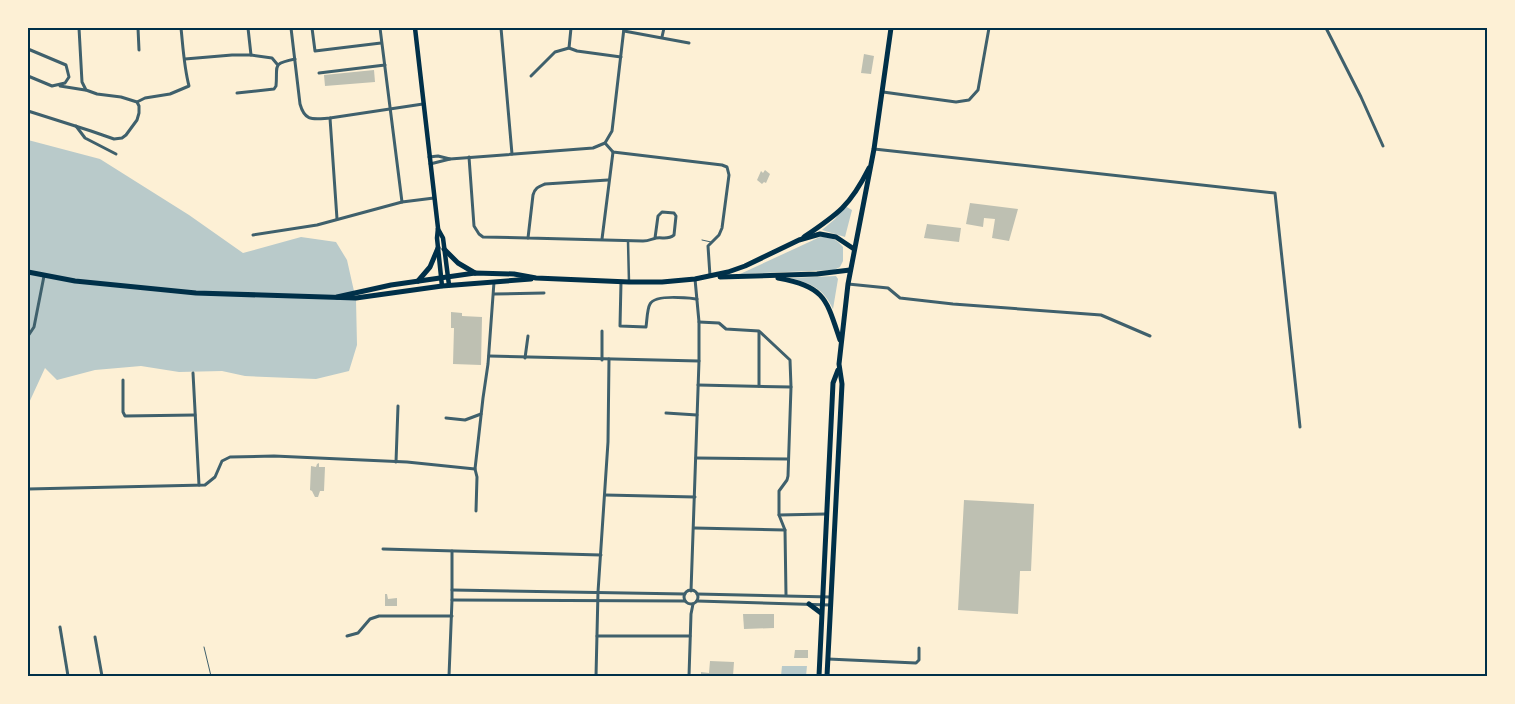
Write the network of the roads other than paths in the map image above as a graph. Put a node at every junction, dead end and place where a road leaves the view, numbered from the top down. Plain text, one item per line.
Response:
1 (78, 28) edge
2 (138, 28) edge
3 (181, 28) edge
4 (248, 28) edge
5 (291, 28) edge
6 (312, 28) edge
7 (380, 28) edge
8 (415, 28) edge
9 (501, 28) edge
10 (571, 28) edge
11 (664, 28) edge
12 (892, 28) edge
13 (989, 28) edge
14 (1326, 28) edge
15 (624, 29) edge
16 (662, 37) junction
17 (381, 43) junction
18 (689, 43) dead end
19 (569, 48) junction
20 (28, 49) edge
21 (139, 50) dead end
22 (251, 55) junction
23 (621, 58) junction
24 (185, 59) junction
25 (295, 59) junction
26 (277, 64) junction
27 (385, 65) junction
28 (319, 73) dead end
29 (28, 76) edge
30 (531, 76) dead end
31 (60, 86) junction
32 (86, 90) junction
33 (883, 92) junction
34 (237, 94) dead end
35 (137, 102) junction
36 (423, 104) junction
37 (390, 109) junction
38 (28, 111) edge
39 (330, 118) junction
40 (76, 126) junction
41 (605, 143) junction
42 (1383, 146) dead end
43 (874, 148) junction
44 (613, 152) junction
45 (116, 154) dead end
46 (512, 154) junction
47 (429, 157) junction
48 (469, 157) junction
49 (450, 159) junction
50 (872, 162) junction
51 (430, 164) junction
52 (608, 180) junction
53 (434, 198) junction
54 (402, 202) junction
55 (337, 219) junction
56 (438, 228) junction
57 (253, 235) dead end
58 (528, 238) junction
59 (655, 238) junction
60 (602, 239) junction
61 (702, 240) dead end
62 (799, 240) junction
63 (628, 241) junction
64 (711, 242) junction
65 (438, 248) junction
66 (444, 249) junction
67 (854, 250) junction
68 (850, 270) junction
69 (28, 272) edge
70 (475, 273) junction
71 (44, 275) junction
72 (448, 276) junction
73 (770, 276) junction
74 (440, 277) junction
75 (710, 277) junction
76 (536, 278) junction
77 (696, 279) junction
78 (418, 281) junction
79 (494, 281) junction
80 (621, 281) junction
81 (629, 282) junction
82 (848, 284) junction
83 (449, 285) junction
84 (442, 286) junction
85 (544, 293) dead end
86 (494, 294) junction
87 (337, 297) junction
88 (697, 299) junction
89 (699, 322) junction
90 (759, 331) junction
91 (602, 332) dead end
92 (28, 336) edge
93 (528, 336) dead end
94 (1150, 336) dead end
95 (840, 341) junction
96 (489, 356) junction
97 (525, 358) junction
98 (609, 359) junction
99 (602, 360) junction
100 (699, 361) junction
101 (838, 369) junction
102 (193, 373) dead end
103 (123, 380) dead end
104 (698, 385) junction
105 (760, 386) junction
106 (791, 387) junction
107 (398, 406) dead end
108 (666, 413) dead end
109 (481, 414) junction
110 (195, 415) junction
111 (697, 415) junction
112 (446, 418) dead end
113 (1300, 427) dead end
114 (696, 458) junction
115 (788, 459) junction
116 (396, 462) junction
117 (475, 469) junction
118 (199, 485) junction
119 (28, 489) edge
120 (605, 495) junction
121 (695, 498) junction
122 (476, 511) dead end
123 (827, 514) junction
124 (779, 515) junction
125 (694, 528) junction
126 (785, 530) junction
127 (383, 549) dead end
128 (452, 551) junction
129 (601, 555) junction
130 (452, 590) junction
131 (691, 591) junction
132 (598, 592) junction
133 (686, 594) junction
134 (697, 594) junction
135 (786, 595) junction
136 (822, 597) junction
137 (830, 597) junction
138 (452, 600) junction
139 (598, 600) junction
140 (685, 601) junction
141 (693, 603) junction
142 (809, 604) junction
143 (822, 604) junction
144 (830, 605) junction
145 (822, 613) junction
146 (452, 616) junction
147 (60, 627) dead end
148 (348, 636) dead end
149 (597, 636) junction
150 (690, 636) junction
151 (94, 637) dead end
152 (204, 647) dead end
153 (919, 648) dead end
154 (828, 659) junction
155 (68, 676) edge
156 (102, 676) edge
157 (211, 676) edge
158 (449, 676) edge
159 (596, 676) edge
160 (689, 676) edge
161 (819, 676) edge
162 (827, 676) edge

1 - 32 street
2 - 21 street
3 - 24 street
4 - 22 street
5 - 25 street
6 - 17 street
7 - 17 street
8 - 36 main road
9 - 46 street
10 - 19 street
11 - 16 street
12 - 33 main road
13 - 33 street
14 - 42 street
15 - 16 street
15 - 23 street
16 - 18 street
17 - 27 street
19 - 23 street
19 - 30 street
20 - 31 street
22 - 24 street
22 - 26 street
23 - 41 street
24 - 35 street
25 - 26 street
25 - 39 street
26 - 34 street
27 - 28 street
27 - 37 street
29 - 31 street
31 - 32 street
32 - 35 street
33 - 43 main road
35 - 40 street
36 - 37 street
36 - 47 main road
37 - 39 street
37 - 54 street
38 - 40 street
39 - 55 street
40 - 45 street
41 - 44 street
41 - 46 street
43 - 50 main road
43 - 113 street
44 - 52 street
44 - 64 street
46 - 48 street
47 - 49 street
47 - 51 main road
48 - 49 street
48 - 58 street
49 - 51 street
50 - 62 main road
50 - 67 main road
51 - 53 main road
52 - 58 street
52 - 60 street
53 - 54 street
53 - 56 main road
54 - 55 street
55 - 57 street
56 - 65 main road
56 - 66 main road
58 - 60 street
59 - 59 street
59 - 63 street
60 - 63 street
61 - 64 lane
62 - 67 main road
62 - 75 main road
63 - 81 street
64 - 75 street
65 - 74 main road
65 - 78 main road
66 - 70 main road
66 - 72 main road
67 - 68 main road
68 - 73 main road
68 - 82 main road
69 - 71 main road
70 - 72 main road
70 - 76 main road
71 - 87 main road
71 - 92 street
72 - 74 main road
72 - 83 main road
73 - 75 main road
73 - 95 main road
74 - 78 main road
74 - 84 main road
75 - 77 main road
76 - 79 main road
76 - 80 main road
77 - 81 main road
77 - 88 street
78 - 87 main road
79 - 83 main road
79 - 86 street
80 - 81 main road
80 - 88 street
82 - 94 street
82 - 95 main road
83 - 84 main road
84 - 87 main road
85 - 86 street
86 - 96 street
88 - 89 street
89 - 90 street
89 - 100 street
90 - 105 street
90 - 106 street
91 - 99 street
93 - 97 street
95 - 101 main road
96 - 97 street
96 - 109 street
97 - 99 street
98 - 99 street
98 - 100 street
98 - 120 street
100 - 104 street
101 - 123 main road
101 - 137 main road
102 - 110 street
103 - 110 street
104 - 105 street
104 - 111 street
105 - 106 street
106 - 115 street
107 - 116 street
108 - 111 street
109 - 112 street
109 - 117 street
110 - 118 street
111 - 114 street
114 - 115 street
114 - 121 street
115 - 124 street
116 - 117 street
116 - 118 street
117 - 122 street
118 - 119 street
120 - 121 street
120 - 129 street
121 - 125 street
123 - 124 street
123 - 136 main road
124 - 126 street
125 - 126 street
125 - 131 street
126 - 135 street
127 - 128 street
128 - 129 street
128 - 130 street
129 - 132 street
130 - 132 street
130 - 138 street
131 - 133 street
131 - 134 street
132 - 133 street
132 - 139 street
133 - 140 street
134 - 135 street
134 - 141 street
135 - 136 street
136 - 137 street
136 - 143 main road
137 - 144 main road
138 - 139 street
138 - 146 street
139 - 140 street
139 - 149 street
140 - 141 street
141 - 142 street
141 - 150 street
142 - 143 street
142 - 145 main road
143 - 144 street
143 - 145 main road
144 - 154 main road
145 - 161 main road
146 - 148 street
146 - 158 street
147 - 155 street
149 - 150 street
149 - 159 street
150 - 160 street
151 - 156 street
152 - 157 lane
153 - 154 street
154 - 162 main road

